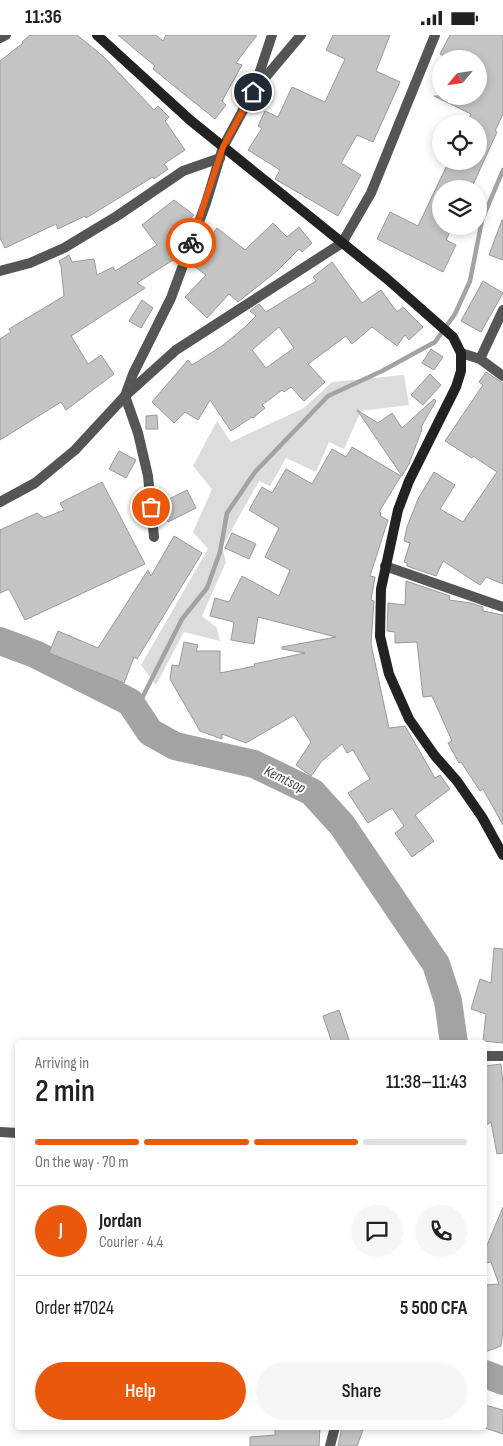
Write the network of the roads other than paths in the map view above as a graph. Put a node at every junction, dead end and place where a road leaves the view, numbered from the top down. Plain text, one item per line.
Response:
1 (6, 35) edge
2 (97, 35) edge
3 (272, 35) edge
4 (301, 35) edge
5 (435, 35) edge
6 (0, 39) edge
7 (253, 92) junction
8 (221, 152) junction
9 (342, 243) junction
10 (0, 271) edge
11 (503, 310) edge
12 (460, 353) junction
13 (480, 359) junction
14 (503, 376) edge
15 (125, 396) junction
16 (0, 502) edge
17 (154, 537) dead end
18 (385, 566) junction
19 (503, 607) edge
20 (503, 855) edge
21 (487, 1056) edge
22 (503, 1056) edge
23 (0, 1132) edge
24 (15, 1133) edge
25 (334, 1430) edge
26 (330, 1446) edge

1 - 6 street
2 - 8 street
3 - 7 street
4 - 7 street
5 - 9 street
7 - 8 street
8 - 9 street
8 - 10 street
8 - 15 street
9 - 12 street
9 - 15 street
11 - 13 street
12 - 13 street
12 - 18 street
13 - 14 street
15 - 16 street
15 - 17 street
18 - 19 street
18 - 20 street
21 - 22 street
23 - 24 street
25 - 26 street

